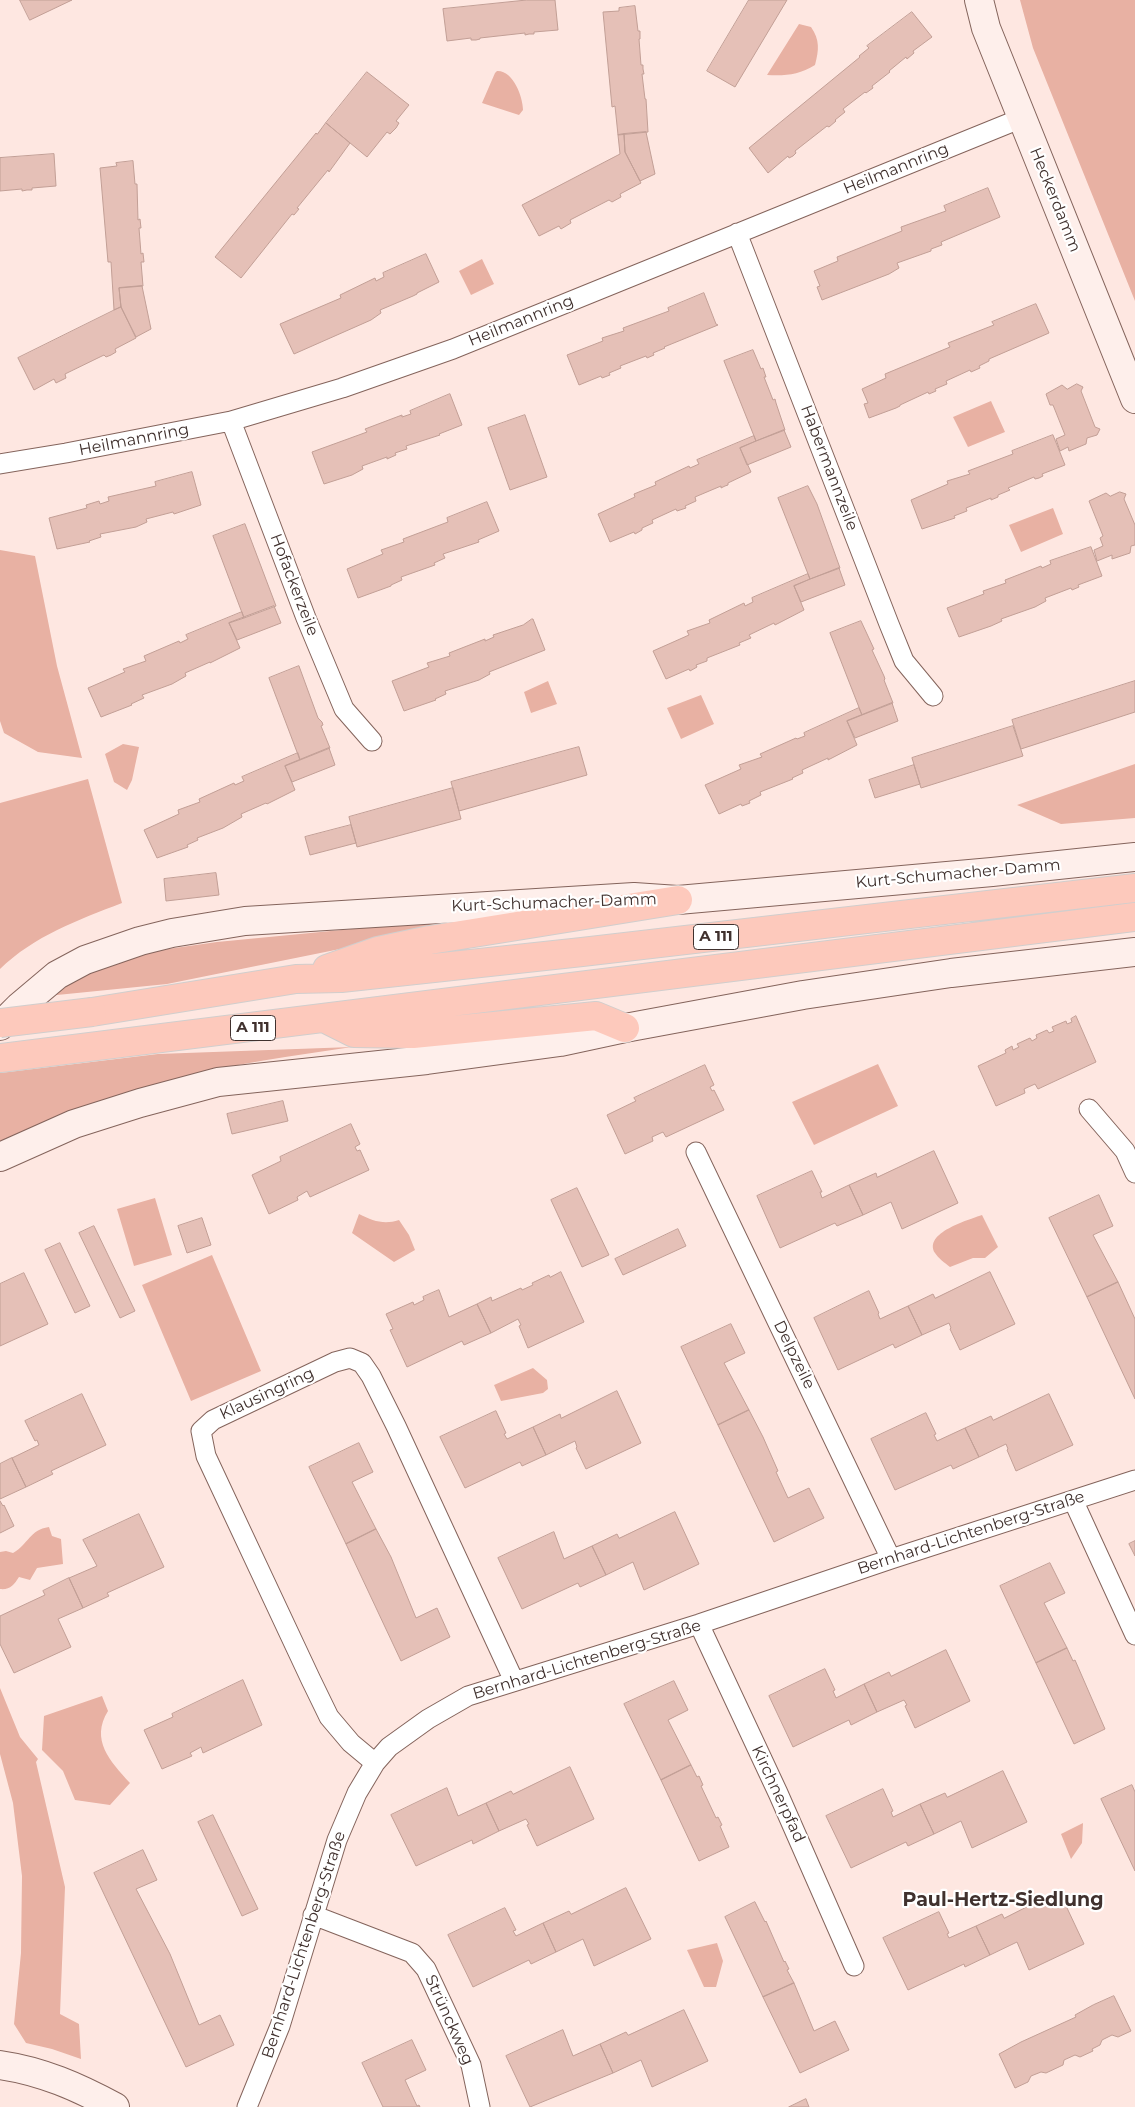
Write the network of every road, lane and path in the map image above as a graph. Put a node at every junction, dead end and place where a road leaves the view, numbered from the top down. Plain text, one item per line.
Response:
1 (979, 0) edge
2 (1022, 118) junction
3 (737, 233) junction
4 (1135, 398) edge
5 (231, 422) junction
6 (0, 464) edge
7 (933, 696) dead end
8 (372, 740) dead end
9 (1135, 857) edge
10 (1135, 888) edge
11 (678, 900) junction
12 (1135, 917) edge
13 (1135, 952) edge
14 (296, 979) junction
15 (327, 1019) junction
16 (0, 1024) edge
17 (625, 1028) junction
18 (0, 1058) edge
19 (1089, 1109) dead end
20 (696, 1152) dead end
21 (0, 1158) edge
22 (1135, 1173) edge
23 (1135, 1480) edge
24 (1073, 1500) junction
25 (891, 1559) junction
26 (699, 1624) junction
27 (1135, 1635) edge
28 (514, 1681) junction
29 (375, 1763) junction
30 (313, 1915) junction
31 (854, 1966) dead end
32 (0, 2065) edge
33 (115, 2107) edge
34 (247, 2107) edge
35 (480, 2107) edge

1 - 2 main road, Heckerdamm
2 - 3 street, Heilmannring
2 - 4 main road, Heckerdamm
3 - 5 street, Heilmannring
3 - 7 street, Habermannzeile
5 - 6 street, Heilmannring
5 - 8 street, Hofackerzeile
9 - 11 main road, Kurt-Schumacher-Damm
10 - 14 highway, A 111
11 - 14 highway
11 - 16 main road, Kurt-Schumacher-Damm
12 - 15 highway, A 111
13 - 17 main road
14 - 16 highway, A 111, bridge
15 - 17 highway
15 - 18 highway, A 111
17 - 21 main road
19 - 22 street
20 - 25 street, Delpzeile
23 - 24 street, Bernhard-Lichtenberg-Straße
24 - 25 street, Bernhard-Lichtenberg-Straße
24 - 27 street
25 - 26 street, Bernhard-Lichtenberg-Straße
26 - 28 street, Bernhard-Lichtenberg-Straße
26 - 31 street, Kirchnerpfad
28 - 29 street, Bernhard-Lichtenberg-Straße
28 - 29 street, Klausingring
29 - 30 street, Bernhard-Lichtenberg-Straße
30 - 34 street, Bernhard-Lichtenberg-Straße
30 - 35 street, Strünckweg
32 - 33 main road

